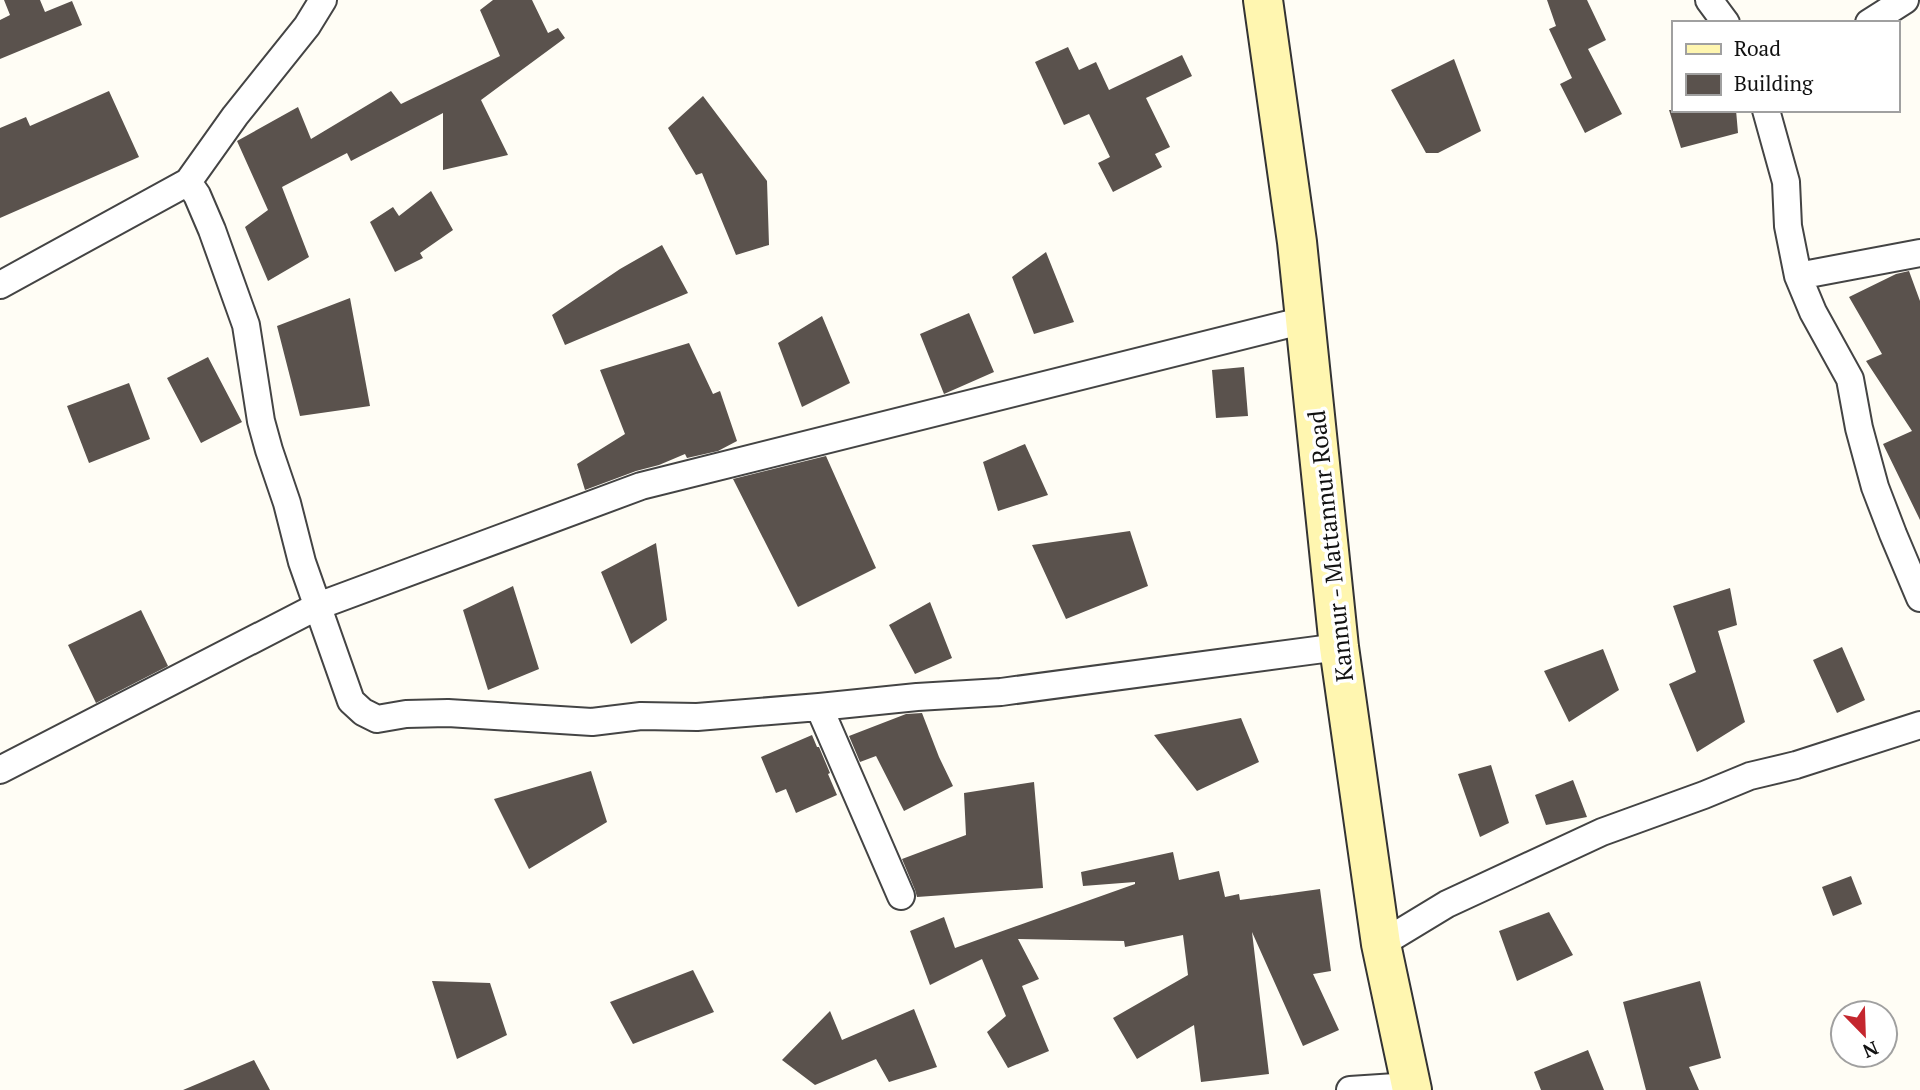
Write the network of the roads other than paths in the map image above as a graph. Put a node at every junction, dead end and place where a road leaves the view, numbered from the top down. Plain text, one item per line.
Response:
1 (323, 0) edge
2 (1264, 0) edge
3 (1709, 0) edge
4 (1905, 0) edge
5 (1725, 21) edge
6 (1872, 21) edge
7 (1767, 112) edge
8 (188, 182) junction
9 (1920, 253) edge
10 (1798, 276) junction
11 (0, 285) edge
12 (1305, 320) junction
13 (1920, 598) edge
14 (318, 606) junction
15 (1339, 647) junction
16 (819, 707) junction
17 (1920, 724) edge
18 (0, 770) edge
19 (901, 896) dead end
20 (1381, 944) junction
21 (1411, 1088) edge
22 (1349, 1090) edge

1 - 8 street
2 - 12 main road, Kannur - Mattannur Road
3 - 5 street
4 - 6 street
7 - 10 street
8 - 11 street
8 - 14 street
9 - 10 street
10 - 13 street
12 - 14 street
12 - 15 main road, Kannur - Mattannur Road
14 - 16 street
14 - 18 street
15 - 16 street
15 - 20 main road, Kannur - Mattannur Road
16 - 19 street
17 - 20 street
20 - 21 main road, Kannur - Mattannur Road
21 - 22 street

